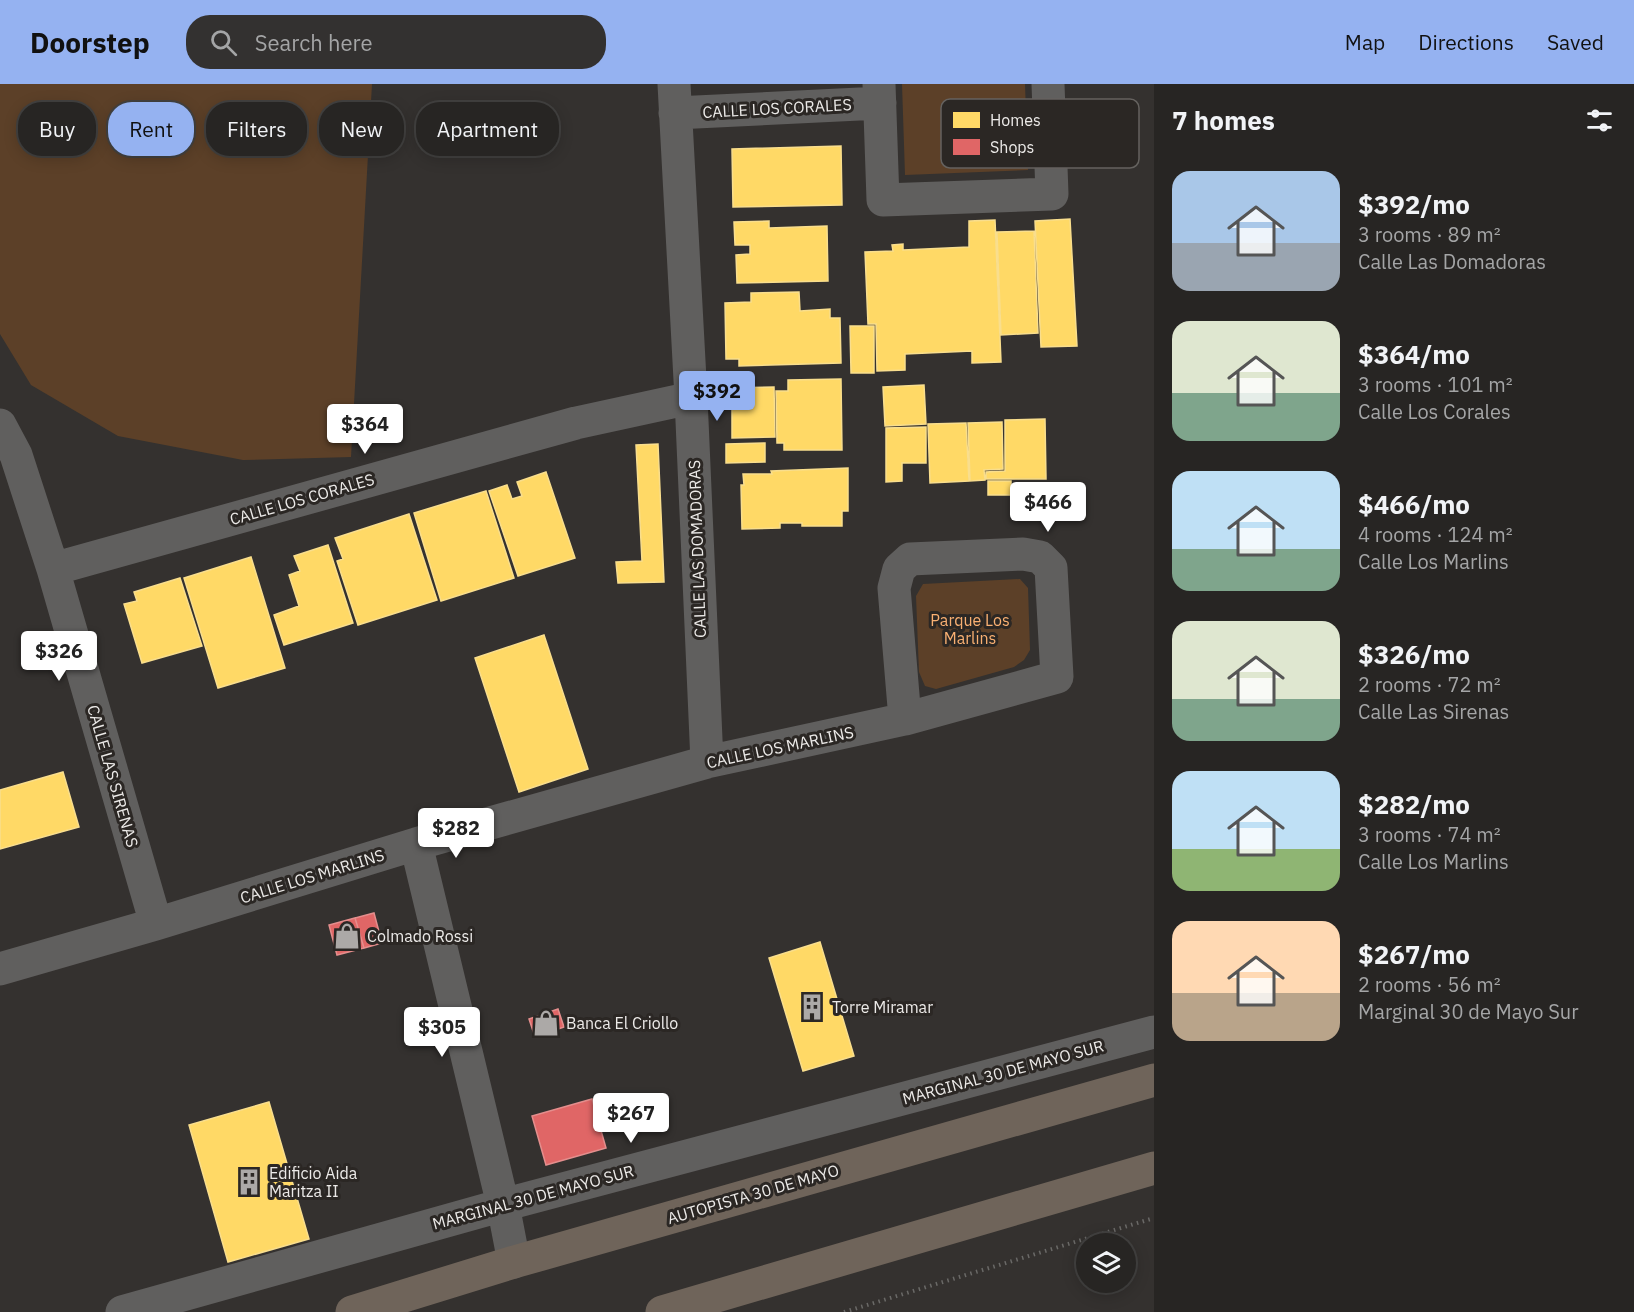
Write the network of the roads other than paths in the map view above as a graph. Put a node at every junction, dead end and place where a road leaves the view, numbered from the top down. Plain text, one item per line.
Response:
1 (1048, 84) edge
2 (879, 94) edge
3 (675, 99) edge
4 (1049, 99) edge
5 (1051, 168) edge
6 (691, 398) junction
7 (0, 424) edge
8 (8, 458) edge
9 (53, 569) junction
10 (905, 719) junction
11 (707, 762) junction
12 (416, 844) junction
13 (156, 924) junction
14 (0, 969) edge
15 (1154, 1032) edge
16 (1154, 1080) edge
17 (1154, 1168) edge
18 (503, 1204) junction
19 (514, 1262) junction
20 (122, 1312) edge
21 (352, 1312) edge
22 (662, 1312) edge

1 - 4 street, CALLE LOS CORALES
2 - 3 street, CALLE LOS CORALES
2 - 5 street, CALLE LOS CORALES
3 - 6 street, CALLE LAS DOMADORAS
6 - 9 street, CALLE LOS CORALES
6 - 11 street, CALLE LAS DOMADORAS
7 - 8 street, CALLE LAS SIRENAS
8 - 9 street, CALLE LAS SIRENAS
9 - 13 street, CALLE LAS SIRENAS
10 - 10 street, CALLE LOS MARLINS
10 - 11 street, CALLE LOS MARLINS
11 - 12 street, CALLE LOS MARLINS
12 - 13 street, CALLE LOS MARLINS
12 - 18 street
13 - 14 street, CALLE LOS MARLINS
15 - 18 street, MARGINAL 30 DE MAYO SUR
16 - 19 highway, AUTOPISTA 30 DE MAYO
17 - 22 highway
18 - 19 street
18 - 20 street, MARGINAL 30 DE MAYO SUR
19 - 21 highway, AUTOPISTA 30 DE MAYO

